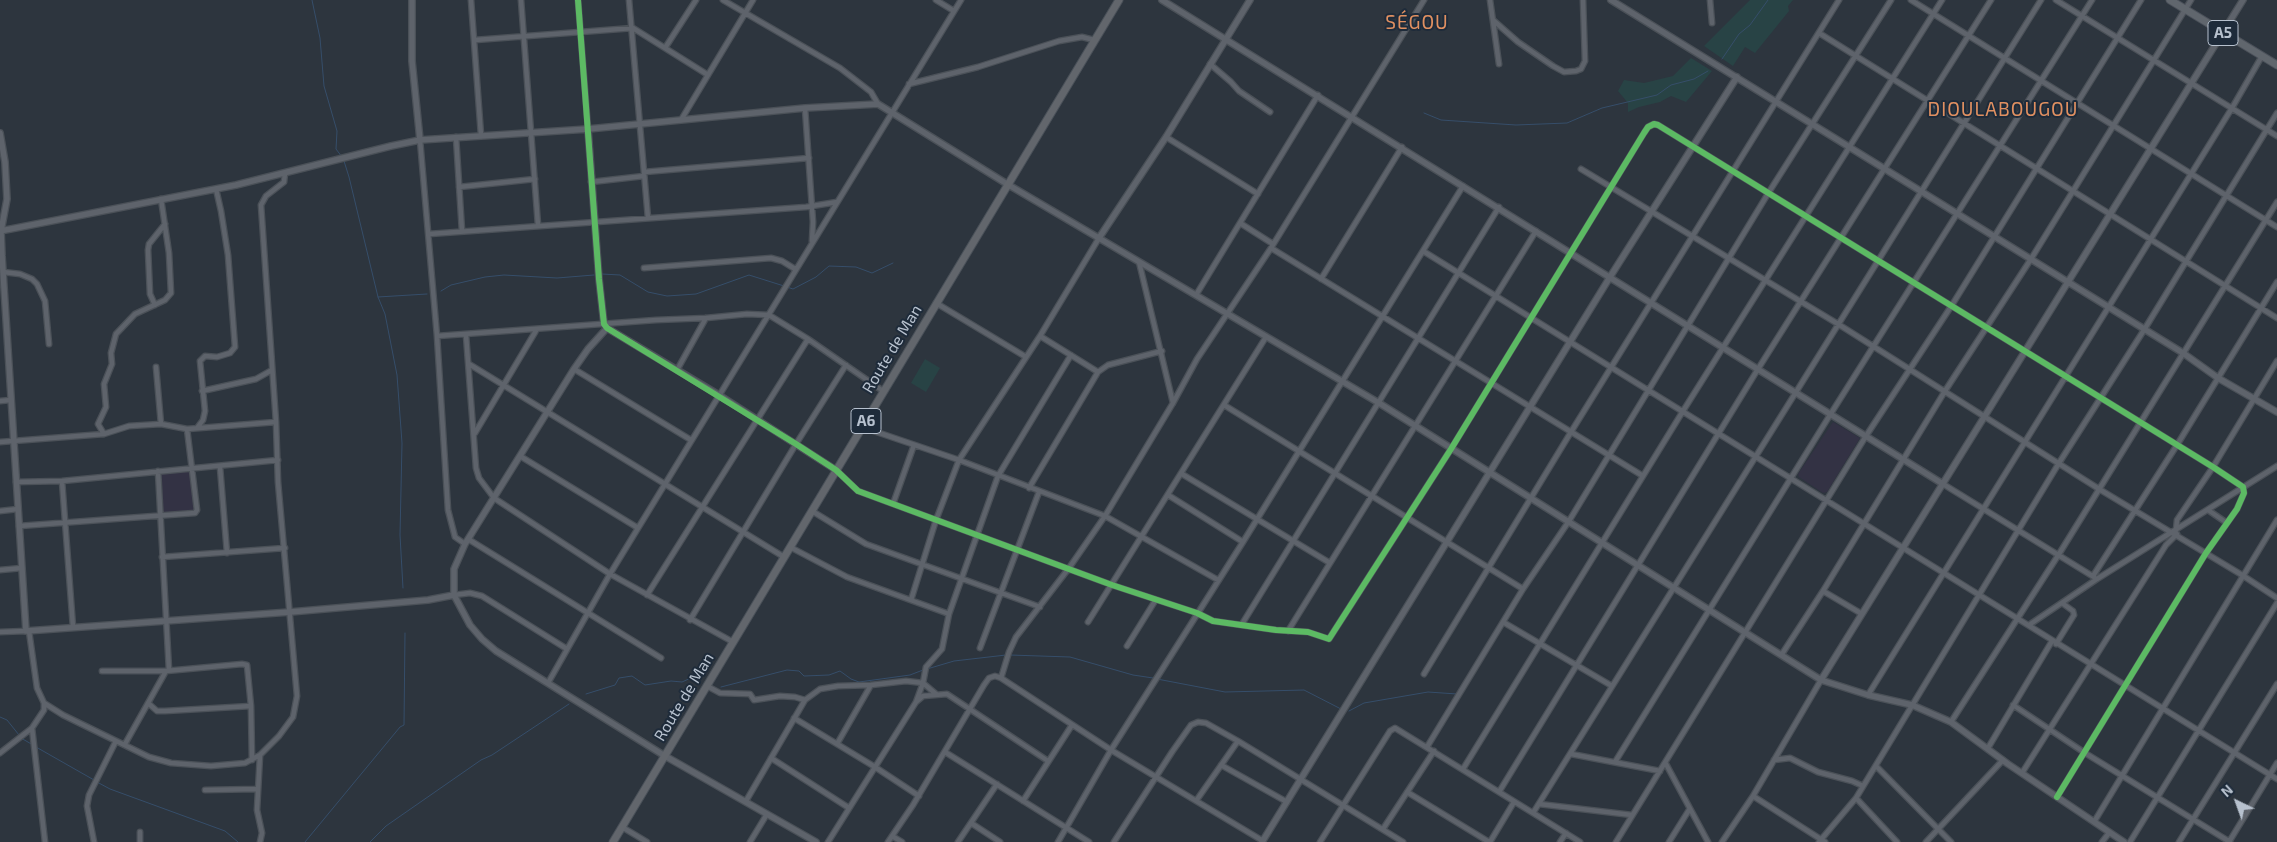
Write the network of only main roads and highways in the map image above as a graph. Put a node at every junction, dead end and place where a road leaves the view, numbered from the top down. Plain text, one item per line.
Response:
1 (1119, 0) edge
2 (2170, 0) edge
3 (2277, 65) edge
4 (613, 842) edge

1 - 4 highway, Route de Man / A6
2 - 3 main road, A5

